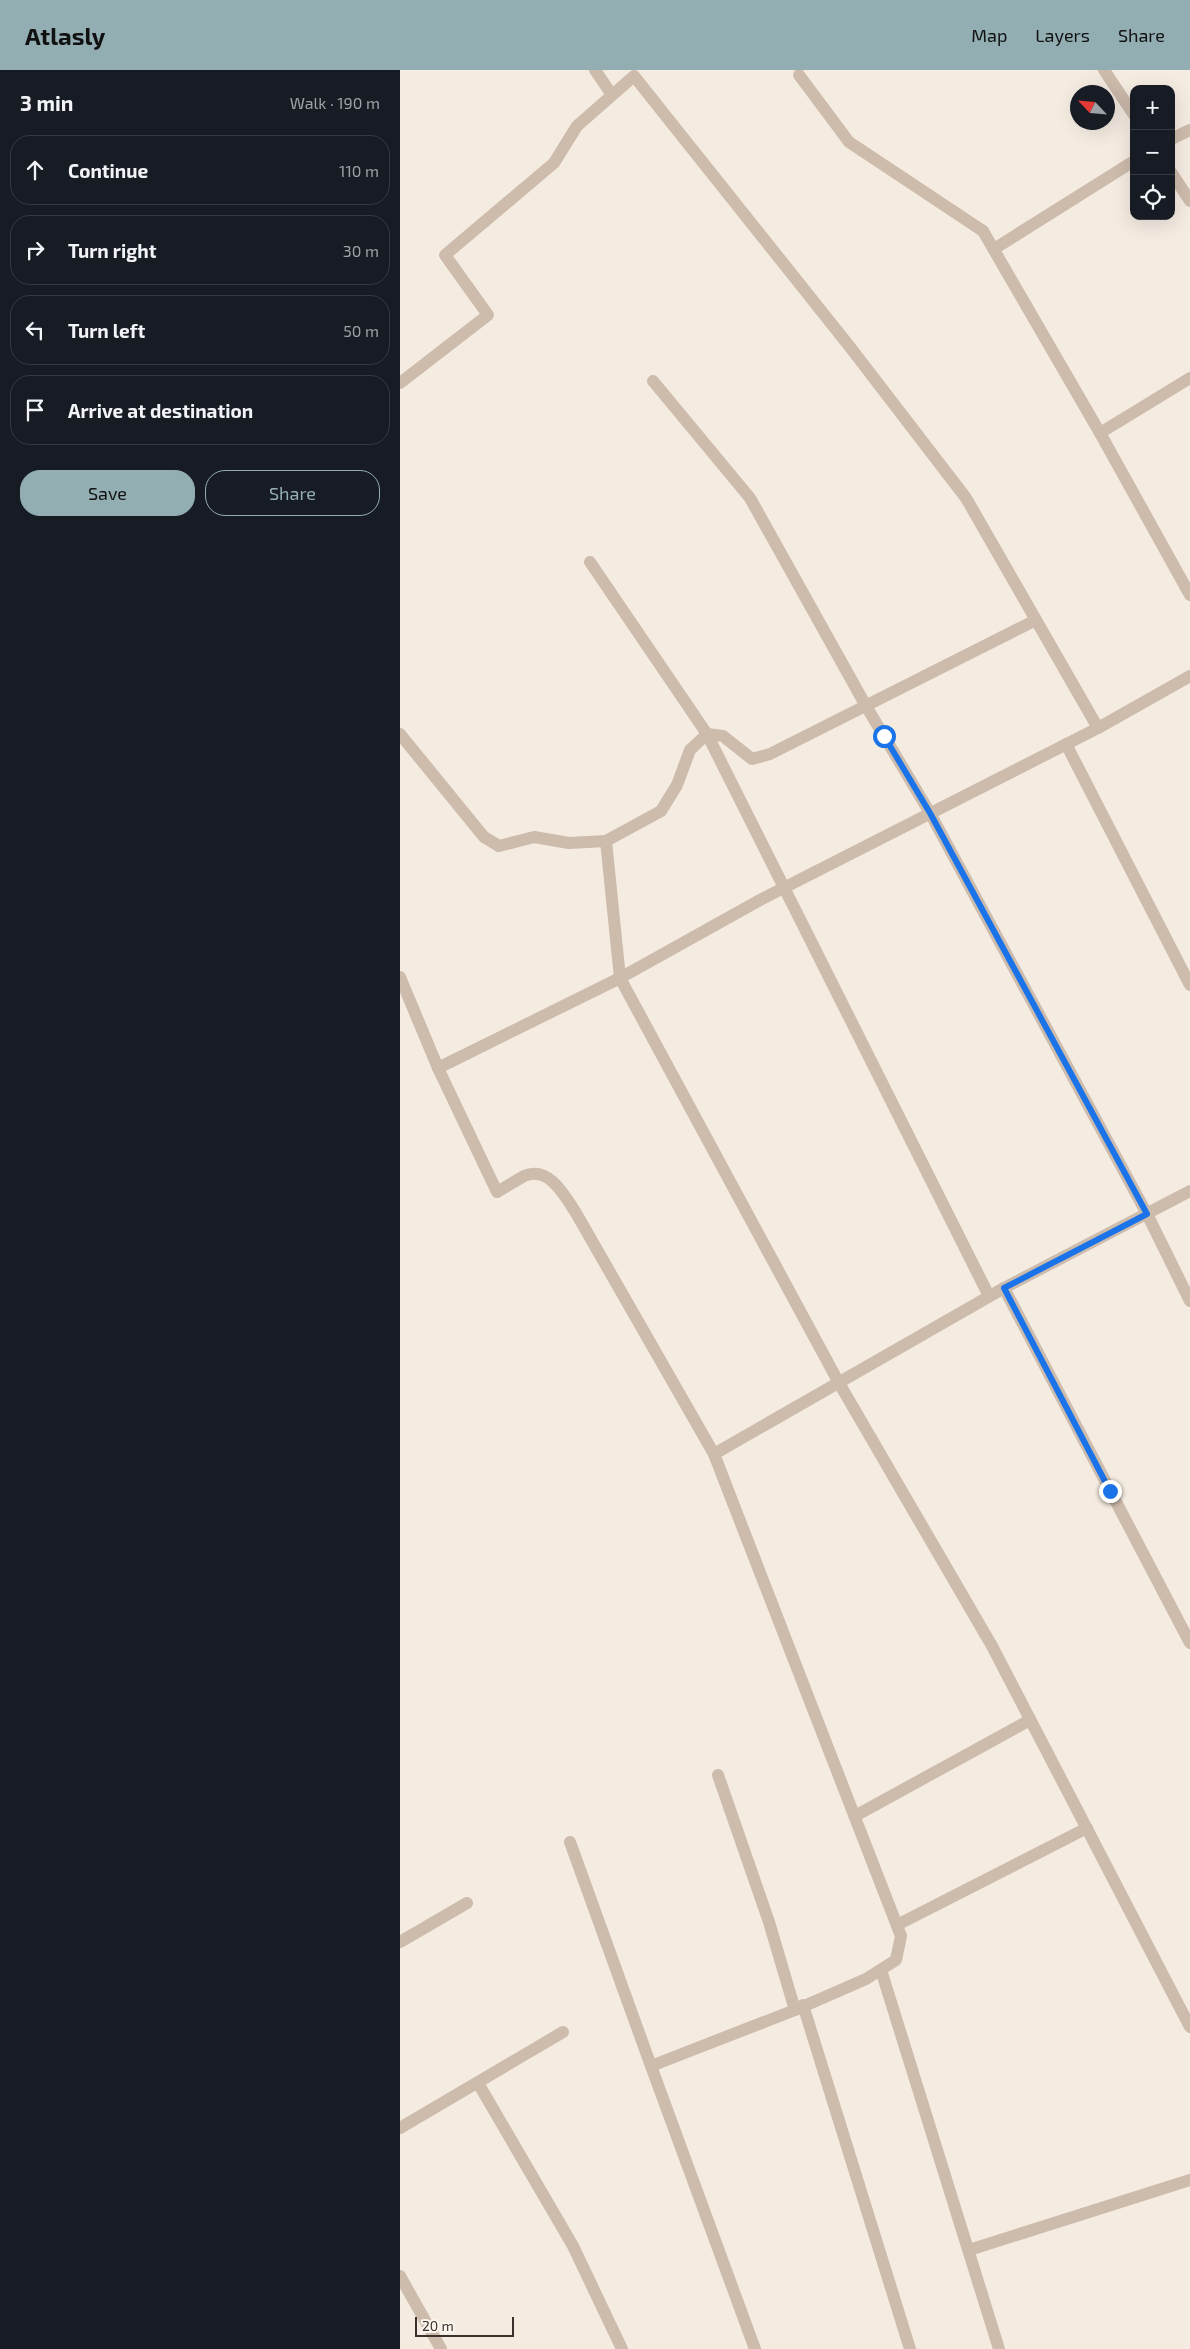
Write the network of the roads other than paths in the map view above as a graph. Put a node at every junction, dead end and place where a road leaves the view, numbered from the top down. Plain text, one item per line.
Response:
1 (595, 70) edge
2 (1104, 70) edge
3 (799, 75) dead end
4 (612, 95) junction
5 (1130, 109) edge
6 (1190, 130) edge
7 (1175, 138) edge
8 (1130, 164) edge
9 (1173, 175) edge
10 (1190, 201) edge
11 (994, 249) junction
12 (1190, 378) edge
13 (653, 381) dead end
14 (400, 383) edge
15 (1100, 433) junction
16 (590, 562) dead end
17 (1190, 596) edge
18 (1036, 620) junction
19 (1190, 676) edge
20 (866, 706) junction
21 (1098, 728) junction
22 (400, 734) edge
23 (707, 734) junction
24 (1066, 744) junction
25 (930, 813) junction
26 (606, 841) junction
27 (785, 888) junction
28 (400, 977) edge
29 (620, 978) junction
30 (1190, 985) edge
31 (438, 1068) junction
32 (1190, 1191) edge
33 (1147, 1214) junction
34 (1004, 1288) junction
35 (990, 1296) junction
36 (1190, 1301) edge
37 (839, 1383) junction
38 (714, 1454) junction
39 (1190, 1643) edge
40 (1030, 1720) junction
41 (718, 1775) dead end
42 (855, 1816) junction
43 (1087, 1828) junction
44 (570, 1842) dead end
45 (467, 1903) dead end
46 (897, 1925) junction
47 (400, 1942) edge
48 (881, 1970) junction
49 (799, 2008) junction
50 (1190, 2027) edge
51 (563, 2032) dead end
52 (651, 2066) junction
53 (478, 2083) junction
54 (400, 2128) edge
55 (1190, 2180) edge
56 (969, 2250) junction
57 (400, 2276) edge
58 (441, 2349) edge
59 (622, 2349) edge
60 (755, 2349) edge
61 (910, 2349) edge
62 (999, 2349) edge

1 - 4 street
2 - 5 street
3 - 11 street
4 - 14 street
4 - 18 street
6 - 7 street
8 - 11 street
9 - 10 street
11 - 15 street
12 - 15 street
13 - 20 street
15 - 17 street
16 - 23 street
18 - 20 street
18 - 21 street
19 - 21 street
20 - 23 street
20 - 25 street
21 - 24 street
22 - 26 street
23 - 26 street
23 - 27 street
24 - 25 street
24 - 30 street
25 - 27 street
25 - 33 street
26 - 29 street
27 - 29 street
27 - 35 street
28 - 31 street
29 - 31 street
29 - 37 street
31 - 38 street
32 - 33 street
33 - 34 street
33 - 36 street
34 - 35 street
34 - 39 street
35 - 37 street
37 - 38 street
37 - 40 street
38 - 42 street
40 - 42 street
40 - 43 street
41 - 49 street
42 - 46 street
43 - 46 street
43 - 50 street
44 - 52 street
45 - 47 street
46 - 48 street
48 - 49 street
48 - 56 street
49 - 52 street
49 - 61 street
51 - 53 street
52 - 60 street
53 - 54 street
53 - 59 street
55 - 56 street
56 - 62 street
57 - 58 street

